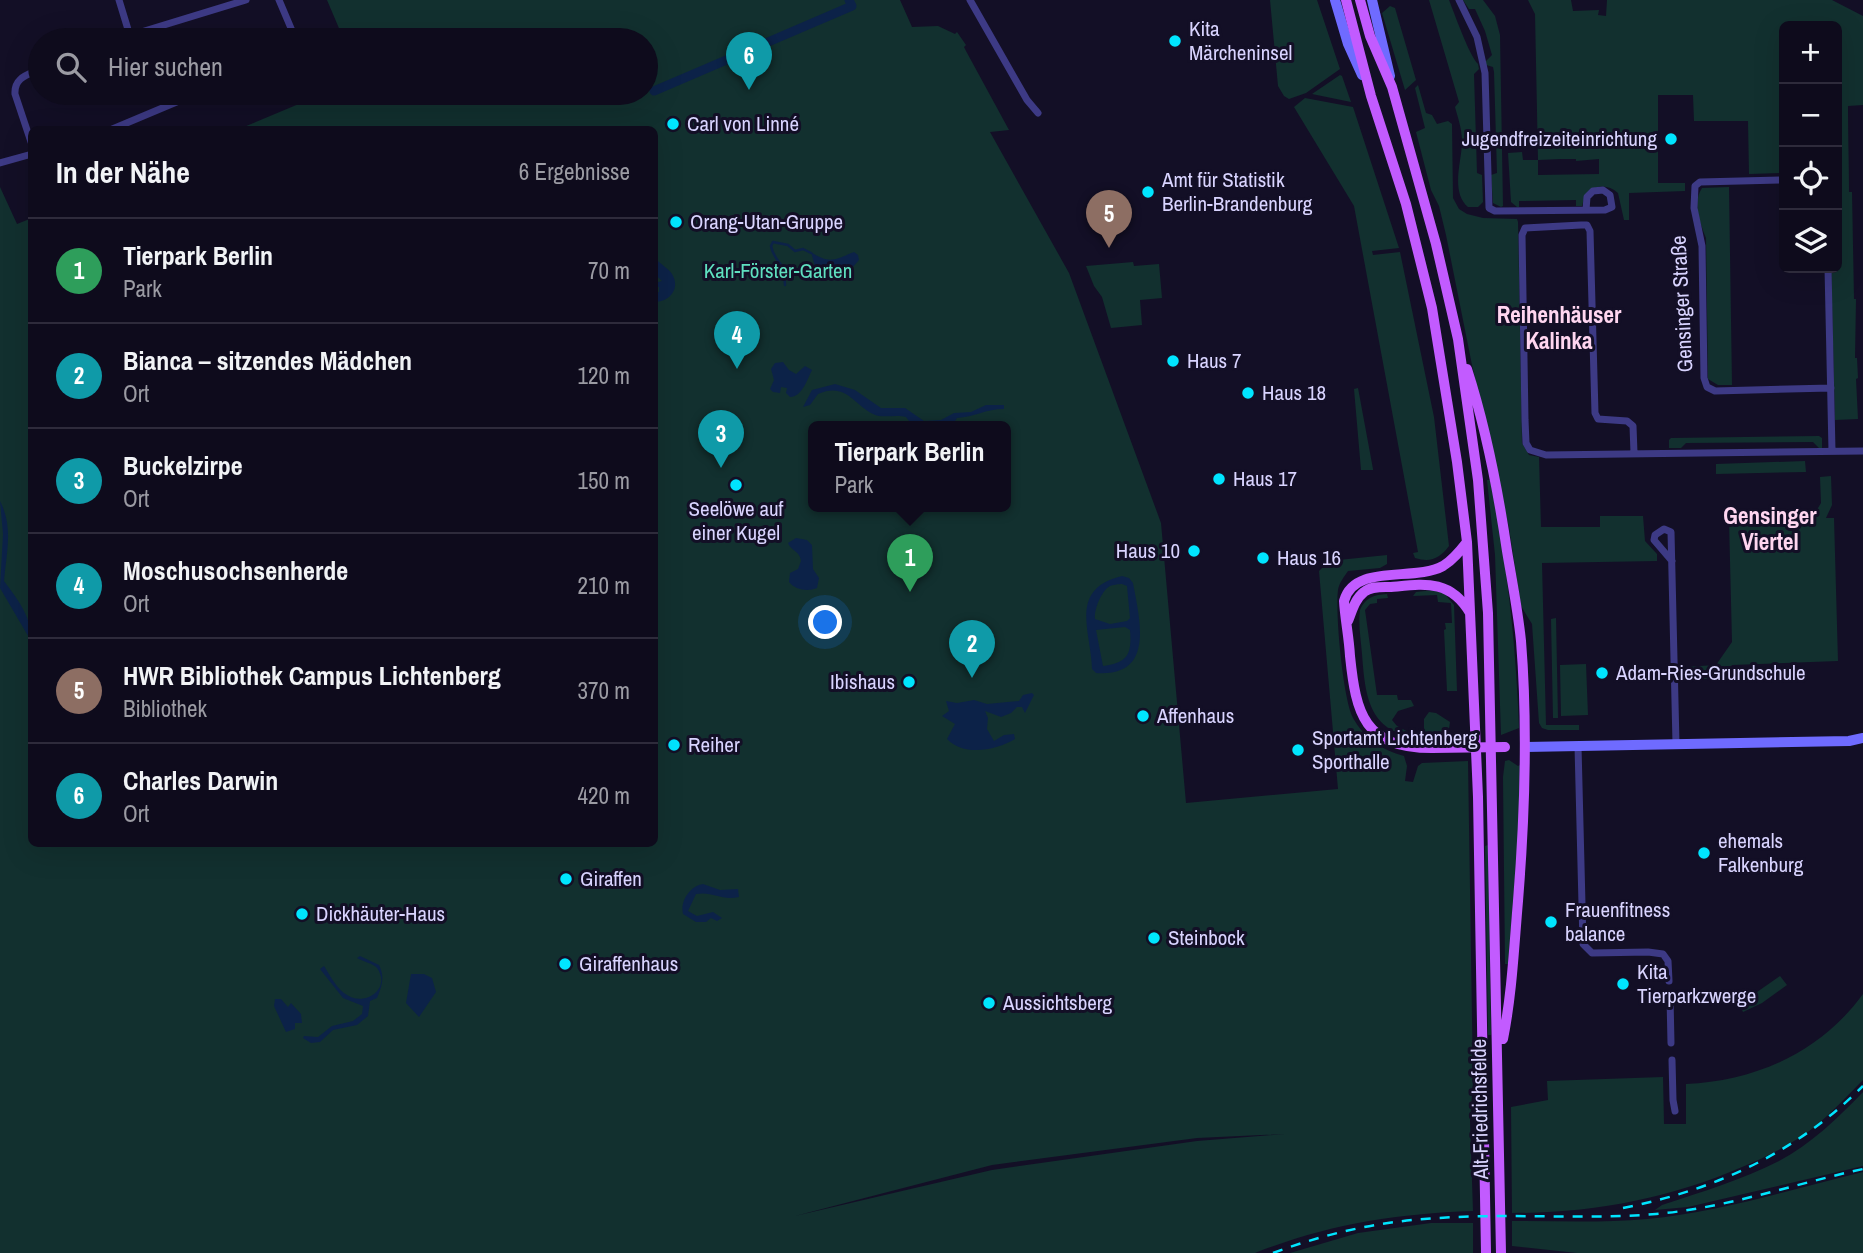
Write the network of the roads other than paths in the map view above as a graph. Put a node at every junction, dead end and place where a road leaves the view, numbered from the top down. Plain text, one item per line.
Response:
1 (120, 0) edge
2 (246, 0) edge
3 (279, 0) edge
4 (970, 0) edge
5 (1335, 0) edge
6 (1346, 0) edge
7 (1360, 0) edge
8 (1372, 0) edge
9 (1459, 0) edge
10 (128, 28) edge
11 (156, 28) edge
12 (291, 28) edge
13 (28, 75) edge
14 (1392, 87) junction
15 (1371, 96) junction
16 (169, 105) edge
17 (1038, 113) dead end
18 (120, 126) edge
19 (28, 133) edge
20 (28, 155) edge
21 (0, 163) edge
22 (1779, 180) edge
23 (1586, 210) dead end
24 (1828, 273) edge
25 (1458, 340) junction
26 (1831, 388) junction
27 (1832, 451) junction
28 (1863, 451) edge
29 (1634, 453) junction
30 (1467, 542) junction
31 (1672, 561) dead end
32 (1471, 616) junction
33 (1347, 624) junction
34 (1863, 738) edge
35 (1676, 744) junction
36 (1577, 746) junction
37 (1525, 747) junction
38 (1670, 981) dead end
39 (1670, 997) dead end
40 (1671, 1043) dead end
41 (1498, 1059) junction
42 (1672, 1060) dead end
43 (1675, 1111) dead end
44 (1486, 1253) edge
45 (1501, 1253) edge

1 - 10 street
2 - 11 street
3 - 12 street
4 - 17 street
5 - 15 street
6 - 15 main road
7 - 14 main road
8 - 14 street
9 - 23 street
13 - 19 street
14 - 25 main road
15 - 30 main road
16 - 18 street
20 - 21 street
22 - 26 street, Gensinger Straße
24 - 26 street
25 - 37 main road
25 - 41 main road, Alt-Friedrichsfelde
26 - 27 street
27 - 28 street
27 - 29 street
29 - 29 street
30 - 32 main road
30 - 33 main road
31 - 35 street
32 - 33 main road
32 - 44 main road
33 - 37 main road, bridge
34 - 35 street
35 - 36 street
36 - 37 street
36 - 38 street
37 - 41 main road
39 - 40 street
41 - 45 main road, Alt-Friedrichsfelde
42 - 43 street

